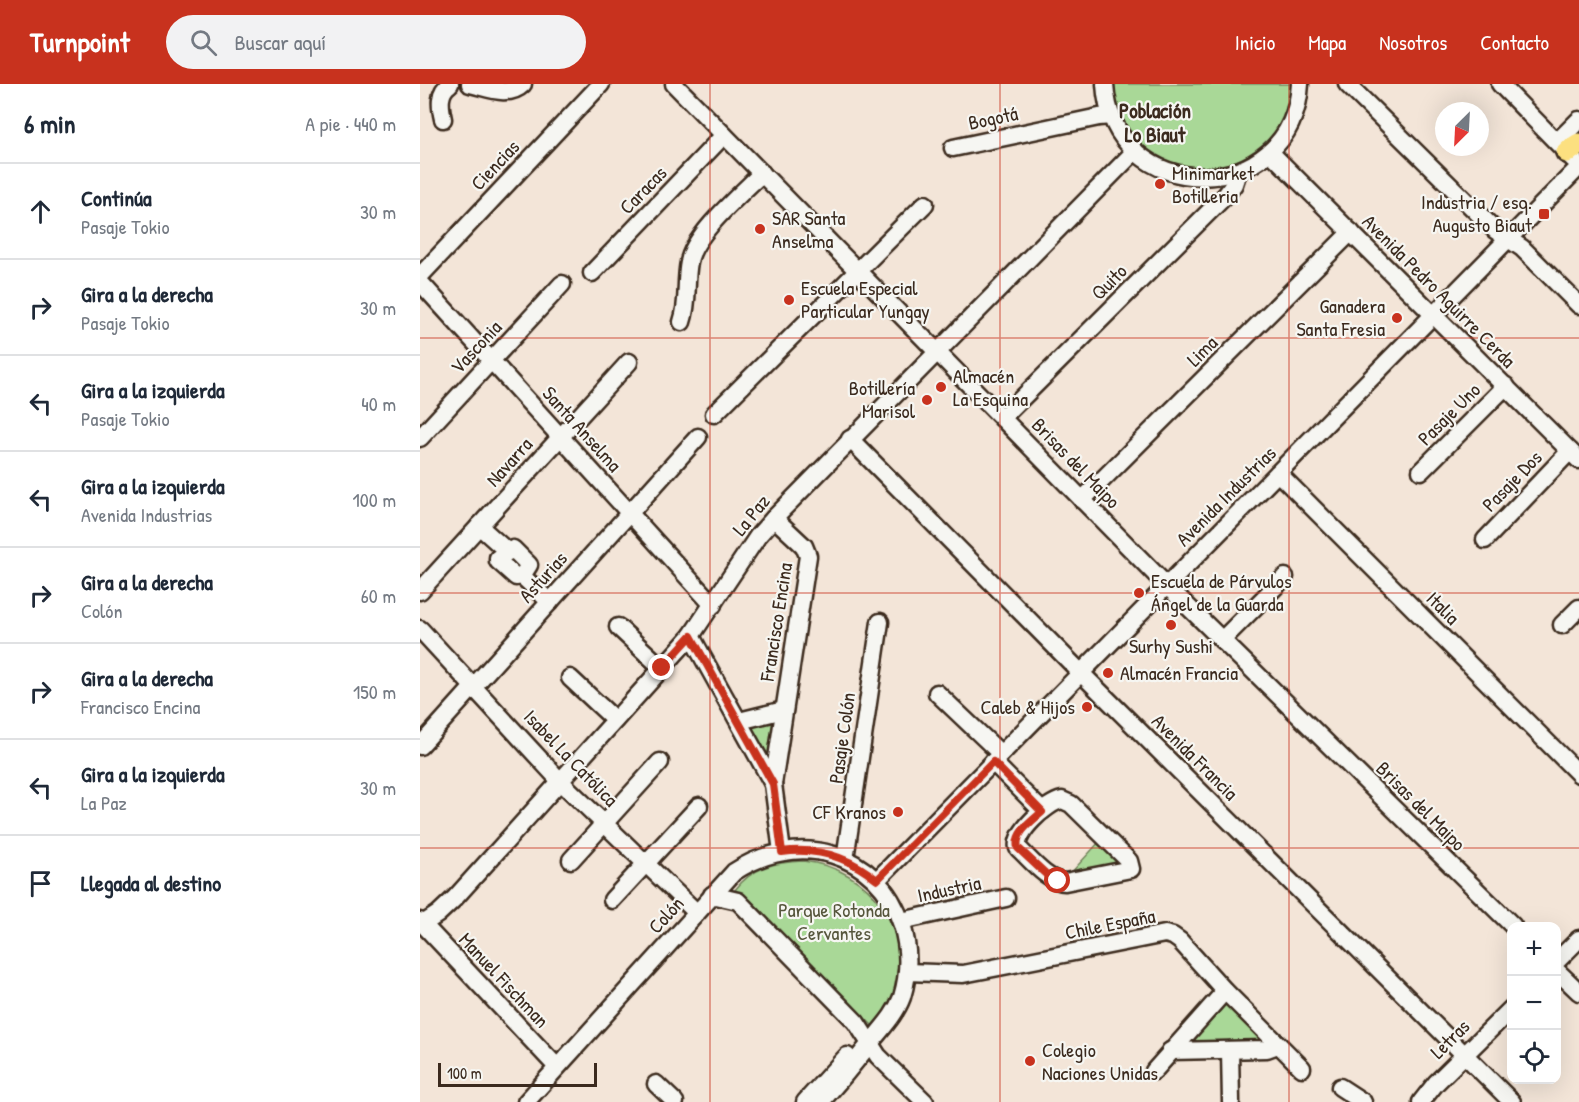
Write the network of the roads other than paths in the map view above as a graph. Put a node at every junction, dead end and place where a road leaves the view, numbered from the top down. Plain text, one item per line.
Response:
1 (450, 84) edge
2 (470, 84) edge
3 (523, 84) edge
4 (601, 84) edge
5 (674, 84) edge
6 (1105, 84) edge
7 (1300, 84) edge
8 (1347, 84) edge
9 (1500, 84) edge
10 (1112, 116) junction
11 (443, 119) dead end
12 (1579, 120) edge
13 (724, 135) junction
14 (953, 148) dead end
15 (1135, 151) junction
16 (1270, 152) junction
17 (1572, 154) edge
18 (1239, 172) junction
19 (762, 173) junction
20 (925, 204) dead end
21 (1350, 232) junction
22 (1508, 239) junction
23 (858, 271) junction
24 (592, 273) dead end
25 (420, 276) edge
26 (420, 282) edge
27 (562, 285) dead end
28 (1579, 305) edge
29 (1434, 314) junction
30 (682, 322) dead end
31 (937, 351) junction
32 (491, 361) junction
33 (629, 362) dead end
34 (1506, 386) junction
35 (714, 414) dead end
36 (1002, 418) junction
37 (560, 437) junction
38 (698, 437) dead end
39 (420, 438) edge
40 (850, 439) junction
41 (1575, 455) edge
42 (1421, 471) dead end
43 (1278, 473) junction
44 (1082, 500) junction
45 (629, 513) junction
46 (774, 518) junction
47 (479, 525) junction
48 (1485, 540) dead end
49 (1285, 577) dead end
50 (1167, 586) junction
51 (420, 591) edge
52 (550, 602) junction
53 (712, 605) junction
54 (1579, 608) edge
55 (880, 622) dead end
56 (1562, 625) dead end
57 (618, 627) dead end
58 (420, 628) edge
59 (691, 636) junction
60 (1222, 640) junction
61 (662, 668) junction
62 (1081, 673) junction
63 (570, 678) dead end
64 (473, 686) junction
65 (937, 693) dead end
66 (784, 710) junction
67 (615, 720) junction
68 (739, 721) junction
69 (420, 746) edge
70 (997, 758) junction
71 (660, 762) dead end
72 (1579, 774) edge
73 (560, 781) junction
74 (773, 784) junction
75 (699, 806) dead end
76 (1042, 812) junction
77 (604, 824) junction
78 (782, 852) junction
79 (845, 859) junction
80 (571, 860) dead end
81 (646, 863) junction
82 (734, 872) junction
83 (877, 880) junction
84 (712, 895) junction
85 (1006, 898) dead end
86 (612, 900) dead end
87 (738, 901) junction
88 (696, 912) junction
89 (900, 921) junction
90 (1508, 922) edge
91 (421, 923) edge
92 (1579, 939) edge
93 (1561, 958) edge
94 (907, 972) junction
95 (1561, 974) edge
96 (1224, 991) junction
97 (1579, 992) edge
98 (1507, 1013) edge
99 (868, 1045) junction
100 (1278, 1045) junction
101 (1230, 1050) junction
102 (1170, 1051) junction
103 (1465, 1055) junction
104 (558, 1067) junction
105 (1302, 1068) dead end
106 (1154, 1071) dead end
107 (656, 1084) dead end
108 (1340, 1087) dead end
109 (526, 1102) edge
110 (675, 1102) edge
111 (804, 1102) edge
112 (821, 1102) edge
113 (925, 1102) edge
114 (1231, 1102) edge
115 (1363, 1102) edge
116 (1421, 1102) edge
117 (1512, 1102) edge

1 - 11 street
2 - 3 street
4 - 25 street, Ciencias
5 - 13 street, Brisas del Maipo
6 - 10 street
7 - 16 street
8 - 22 street
9 - 17 street
10 - 14 street, Bogotá
10 - 15 street
12 - 17 street, Avenida Industrias
13 - 19 street, Brisas del Maipo
13 - 24 street, Caracas
15 - 18 street
15 - 31 street, La Paz
16 - 18 street
16 - 21 street, Avenida Pedro Aguirre Cerda
17 - 22 street, Avenida Industrias
18 - 36 street, Quito
19 - 23 street, Brisas del Maipo
19 - 30 street
20 - 23 street
21 - 29 street, Avenida Pedro Aguirre Cerda
21 - 44 street, Lima
22 - 28 street
22 - 29 street, Avenida Industrias
23 - 31 street, Brisas del Maipo
23 - 35 street
26 - 32 street, Santa Anselma
27 - 32 street, Vasconia
29 - 34 street, Avenida Pedro Aguirre Cerda
29 - 43 street, Avenida Industrias
31 - 36 street, Brisas del Maipo
31 - 40 street, La Paz
32 - 37 street, Santa Anselma
32 - 39 street, Vasconia
33 - 37 street, Navarra
34 - 41 street, Avenida Pedro Aguirre Cerda
34 - 42 street, Pasaje Uno
36 - 44 street, Brisas del Maipo
37 - 45 street, Santa Anselma
37 - 47 street, Navarra
38 - 45 street, Asturias
40 - 46 street, La Paz
40 - 62 street, Avenida Francia
41 - 48 street, Pasaje Dos
43 - 50 street, Avenida Industrias
43 - 72 street, Italia
44 - 50 street, Brisas del Maipo
45 - 52 street, Asturias
45 - 53 street, Santa Anselma
46 - 53 street, La Paz
46 - 66 street, Francisco Encina
47 - 51 street, Navarra
47 - 52 street
49 - 60 street
50 - 60 street, Brisas del Maipo
50 - 62 street, Avenida Industrias
52 - 64 street, Asturias
53 - 59 street, La Paz
54 - 56 street
55 - 79 street, Pasaje Colón
57 - 61 street
58 - 64 street, Isabel La Católica
59 - 61 street, La Paz
59 - 68 street, Francisco Encina
60 - 90 street, Brisas del Maipo
61 - 67 street, La Paz
62 - 70 street, Avenida Industrias
62 - 103 street, Avenida Francia
63 - 67 street
64 - 69 street, Asturias
64 - 73 street, Isabel La Católica
65 - 70 street
66 - 68 street, Francisco Encina
66 - 74 street, Francisco Encina
67 - 73 street, La Paz
68 - 74 street, Francisco Encina
70 - 76 street
70 - 83 street, Avenida Industrias
71 - 77 street
73 - 77 street, Isabel La Católica
73 - 91 street, La Paz
74 - 78 street, Francisco Encina
75 - 81 street
76 - 76 street
77 - 80 street
77 - 81 street, Isabel La Católica
78 - 79 street, Colón
78 - 82 street, Colón
79 - 83 street, Colón
81 - 86 street
81 - 88 street, Isabel La Católica
82 - 84 street, Colón
82 - 87 street
83 - 89 street
84 - 87 street
84 - 88 street, Colón
85 - 89 street, Industria
87 - 99 street
88 - 104 street, Colón
89 - 94 street
91 - 104 street, Manuel Fischman
92 - 93 street
94 - 96 street, Chile España
94 - 99 street
95 - 97 street
96 - 100 street, Chile España
96 - 102 street
98 - 103 street, Letras
99 - 111 street
99 - 112 street
99 - 113 street
100 - 101 street
100 - 105 street, Chile España
101 - 102 street
101 - 114 street
102 - 106 street
103 - 116 street, Letras
103 - 117 street, Avenida Francia
104 - 109 street, Colón
107 - 110 street
108 - 115 street

